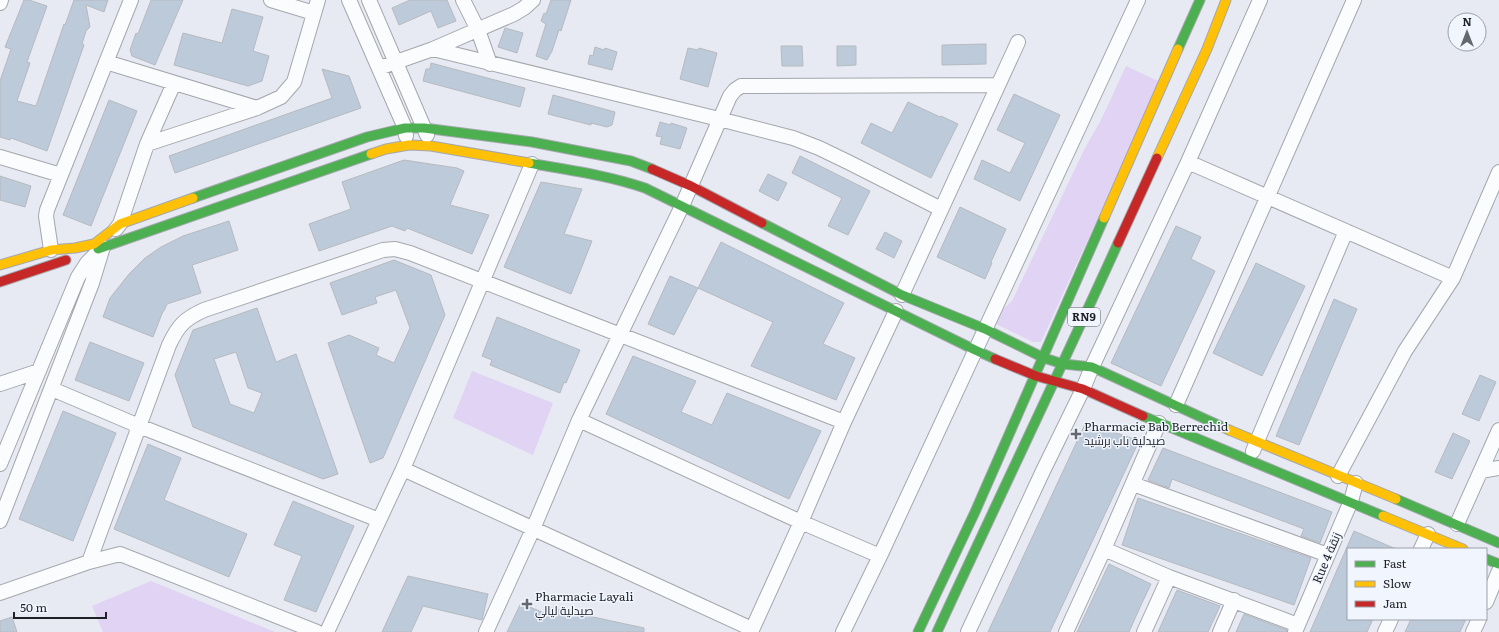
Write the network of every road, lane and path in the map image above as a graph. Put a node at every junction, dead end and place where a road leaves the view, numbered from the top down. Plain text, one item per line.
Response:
1 (1, 0) edge
2 (131, 0) edge
3 (271, 0) edge
4 (349, 0) edge
5 (369, 0) edge
6 (464, 0) edge
7 (533, 0) edge
8 (1138, 0) edge
9 (1200, 0) edge
10 (1226, 0) edge
11 (1260, 0) edge
12 (1354, 0) edge
13 (0, 3) edge
14 (316, 7) edge
15 (478, 30) junction
16 (1018, 42) dead end
17 (433, 49) junction
18 (106, 62) junction
19 (395, 62) junction
20 (490, 64) junction
21 (379, 68) junction
22 (174, 83) junction
23 (998, 85) junction
24 (257, 108) junction
25 (720, 119) junction
26 (405, 128) junction
27 (424, 128) junction
28 (147, 144) junction
29 (409, 145) junction
30 (431, 146) junction
31 (0, 157) edge
32 (1188, 162) junction
33 (532, 164) junction
34 (1499, 172) edge
35 (61, 175) junction
36 (691, 186) junction
37 (1268, 196) junction
38 (682, 206) junction
39 (941, 209) junction
40 (120, 224) junction
41 (1346, 231) junction
42 (103, 248) junction
43 (51, 250) junction
44 (0, 265) edge
45 (1453, 278) junction
46 (482, 280) junction
47 (0, 282) edge
48 (902, 295) junction
49 (896, 311) junction
50 (984, 329) junction
51 (619, 335) junction
52 (975, 350) junction
53 (1044, 358) junction
54 (1063, 364) junction
55 (1092, 367) junction
56 (39, 371) junction
57 (1036, 376) junction
58 (1055, 382) junction
59 (0, 384) edge
60 (52, 389) junction
61 (1083, 389) junction
62 (1176, 406) junction
63 (579, 420) junction
64 (844, 422) junction
65 (1160, 423) junction
66 (139, 426) junction
67 (1499, 430) edge
68 (1256, 442) junction
69 (1249, 460) junction
70 (0, 464) edge
71 (1499, 468) edge
72 (403, 469) junction
73 (1481, 471) junction
74 (1338, 476) junction
75 (1356, 483) junction
76 (1133, 484) junction
77 (1351, 502) junction
78 (379, 520) junction
79 (0, 521) edge
80 (801, 522) junction
81 (1457, 524) junction
82 (533, 529) junction
83 (1428, 534) junction
84 (1499, 543) edge
85 (1421, 548) edge
86 (1461, 548) edge
87 (1104, 549) junction
88 (1328, 555) junction
89 (880, 556) junction
90 (1487, 559) edge
91 (90, 562) junction
92 (1499, 564) edge
93 (1499, 571) edge
94 (1169, 577) junction
95 (0, 593) edge
96 (1234, 600) junction
97 (1487, 600) edge
98 (1391, 620) edge
99 (1479, 620) edge
100 (1296, 628) edge
101 (751, 631) edge
102 (317, 632) edge
103 (327, 632) edge
104 (486, 632) edge
105 (843, 632) edge
106 (918, 632) edge
107 (937, 632) edge
108 (968, 632) edge
109 (1066, 632) edge
110 (1144, 632) edge
111 (1220, 632) edge
112 (1385, 632) edge
113 (1473, 632) edge

1 - 13 street
2 - 18 street
3 - 14 street
4 - 21 street
5 - 19 street
6 - 15 street
7 - 15 street
8 - 50 street
9 - 53 main road, RN9
10 - 54 main road, RN9
11 - 32 street
12 - 37 street
14 - 24 street
15 - 17 street
15 - 20 street
16 - 23 street
17 - 19 street
17 - 20 street
18 - 22 street
18 - 35 street
19 - 21 street
19 - 27 street
20 - 25 street
21 - 26 street
22 - 24 street
22 - 28 street
23 - 25 street
23 - 39 street
24 - 28 street
25 - 36 street
25 - 39 street
26 - 27 main road
26 - 29 street
26 - 40 main road
27 - 30 street
27 - 36 main road
28 - 40 street
29 - 30 main road
29 - 42 main road
30 - 33 main road
31 - 35 street
32 - 37 street
32 - 55 street
33 - 38 main road
33 - 46 street
34 - 45 street
35 - 43 street
36 - 38 street
36 - 48 main road
37 - 41 street
37 - 62 street
38 - 49 main road
38 - 51 street
39 - 48 street
40 - 42 street
40 - 43 main road
41 - 45 street
41 - 68 street
42 - 47 main road
42 - 56 street
42 - 60 street
43 - 44 main road
45 - 74 street
46 - 51 street
46 - 66 street
46 - 72 street
48 - 50 main road
49 - 52 main road
49 - 64 street
50 - 52 street
50 - 53 main road
51 - 63 street
51 - 64 street
52 - 57 main road
52 - 89 street
53 - 54 main road
53 - 57 main road, RN9
54 - 55 main road
54 - 58 main road, RN9
55 - 61 street
55 - 62 main road
56 - 59 street
56 - 70 street
57 - 58 main road
57 - 106 main road, RN9
58 - 61 main road
58 - 107 main road, RN9
60 - 66 street
60 - 79 street
61 - 65 main road
61 - 108 street
62 - 68 main road
63 - 80 street
63 - 82 street
64 - 80 street
65 - 69 main road
65 - 76 street
66 - 78 street
66 - 91 street
67 - 73 street
68 - 69 street
68 - 74 main road
69 - 77 main road
71 - 73 street
72 - 78 street
72 - 82 street
73 - 81 street
74 - 75 main road
75 - 77 street, Rue 4 زنقة
75 - 81 main road
76 - 87 street
76 - 88 street
77 - 83 main road
77 - 88 street, Rue 4 زنقة
78 - 103 street
80 - 89 street
80 - 101 street
81 - 84 main road
82 - 101 street
82 - 104 street
83 - 85 street
83 - 86 main road
87 - 94 street
87 - 109 street
88 - 100 street, Rue 4 زنقة
89 - 105 street
90 - 92 main road
91 - 95 street
91 - 102 street
93 - 97 street
94 - 96 street
94 - 110 street
96 - 100 street
96 - 111 street
98 - 112 street
99 - 113 street

